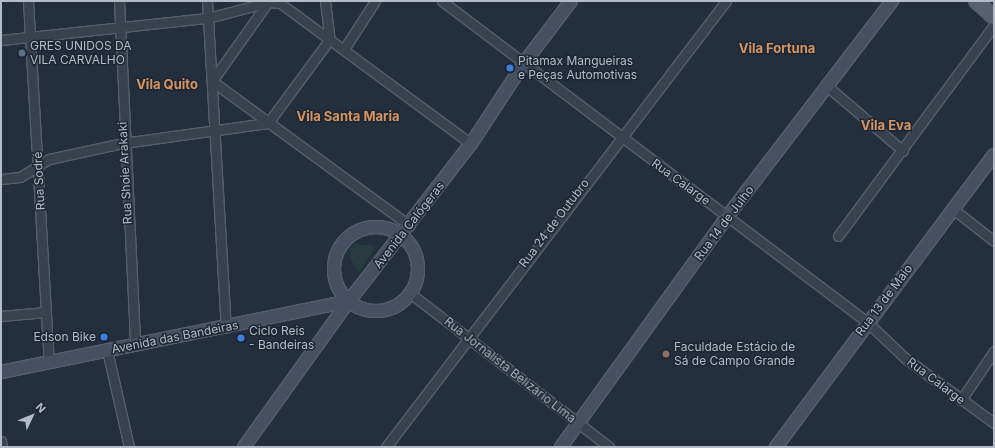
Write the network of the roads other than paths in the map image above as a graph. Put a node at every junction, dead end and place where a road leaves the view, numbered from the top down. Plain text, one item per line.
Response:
1 (28, 1) edge
2 (119, 1) edge
3 (207, 1) edge
4 (325, 1) edge
5 (375, 1) edge
6 (442, 1) edge
7 (571, 1) edge
8 (726, 1) edge
9 (892, 1) edge
10 (976, 1) edge
11 (268, 2) junction
12 (994, 17) edge
13 (208, 18) junction
14 (994, 24) edge
15 (120, 28) junction
16 (31, 38) junction
17 (330, 38) junction
18 (1, 40) edge
19 (344, 49) junction
20 (524, 63) junction
21 (212, 81) junction
22 (827, 86) junction
23 (268, 123) junction
24 (216, 129) junction
25 (619, 137) junction
26 (123, 143) junction
27 (471, 144) junction
28 (903, 151) junction
29 (994, 155) edge
30 (38, 163) junction
31 (1, 179) edge
32 (953, 209) junction
33 (727, 217) junction
34 (410, 226) junction
35 (402, 236) junction
36 (838, 236) dead end
37 (994, 241) edge
38 (410, 293) junction
39 (349, 301) junction
40 (46, 312) junction
41 (1, 316) edge
42 (867, 322) junction
43 (226, 327) junction
44 (468, 337) junction
45 (135, 345) junction
46 (107, 350) junction
47 (994, 352) edge
48 (49, 361) junction
49 (1, 372) edge
50 (961, 400) junction
51 (994, 423) edge
52 (578, 424) junction
53 (1, 441) edge
54 (2, 447) edge
55 (129, 447) edge
56 (244, 447) edge
57 (386, 447) edge
58 (561, 447) edge
59 (609, 447) edge
60 (776, 447) edge

1 - 16 street, Rua Sodré
2 - 15 street, Rua Shoie Arakaki
3 - 13 street
4 - 17 street
5 - 19 street
6 - 20 street, Rua Calarge
7 - 20 street, Avenida Calógeras
8 - 25 street, Rua 24 de Outubro
9 - 22 street, Rua 14 de Julho
10 - 12 main road
11 - 13 street
11 - 17 street
11 - 21 street
13 - 15 street
13 - 21 street
14 - 28 street
15 - 16 street
15 - 26 street, Rua Shoie Arakaki
16 - 18 street
16 - 30 street, Rua Sodré
17 - 19 street
17 - 23 street
19 - 27 street
20 - 25 street, Rua Calarge
20 - 27 street, Avenida Calógeras
21 - 23 street
21 - 24 street
22 - 28 street
22 - 33 street, Rua 14 de Julho
23 - 24 street
23 - 34 street
24 - 26 street
24 - 43 street
25 - 33 street, Rua Calarge
25 - 44 street, Rua 24 de Outubro
26 - 30 street
26 - 45 street, Rua Shoie Arakaki
27 - 34 street, Avenida Calógeras
28 - 36 street
29 - 32 street, Rua 13 de Maio
30 - 31 street
30 - 40 street, Rua Sodré
32 - 37 street
32 - 42 street, Rua 13 de Maio
33 - 42 street, Rua Calarge
33 - 52 street, Rua 14 de Julho
34 - 35 street, Avenida Calógeras
35 - 38 street
35 - 39 street, Avenida Calógeras
35 - 39 street
38 - 39 street
38 - 44 street, Rua Jornalista Belizário Lima
39 - 43 street, Avenida das Bandeiras
39 - 56 street, Avenida Calógeras
40 - 41 street
40 - 48 street, Rua Sodré
42 - 50 street, Rua Calarge
42 - 60 street, Rua 13 de Maio
43 - 45 street, Avenida das Bandeiras
44 - 52 street, Rua Jornalista Belizário Lima
44 - 57 street, Rua 24 de Outubro
45 - 46 street, Avenida das Bandeiras
46 - 48 street, Avenida das Bandeiras
46 - 55 street
47 - 50 street
48 - 49 street, Avenida das Bandeiras
50 - 51 street, Rua Calarge
52 - 58 street, Rua 14 de Julho
52 - 59 street, Rua Jornalista Belizário Lima
53 - 54 street

